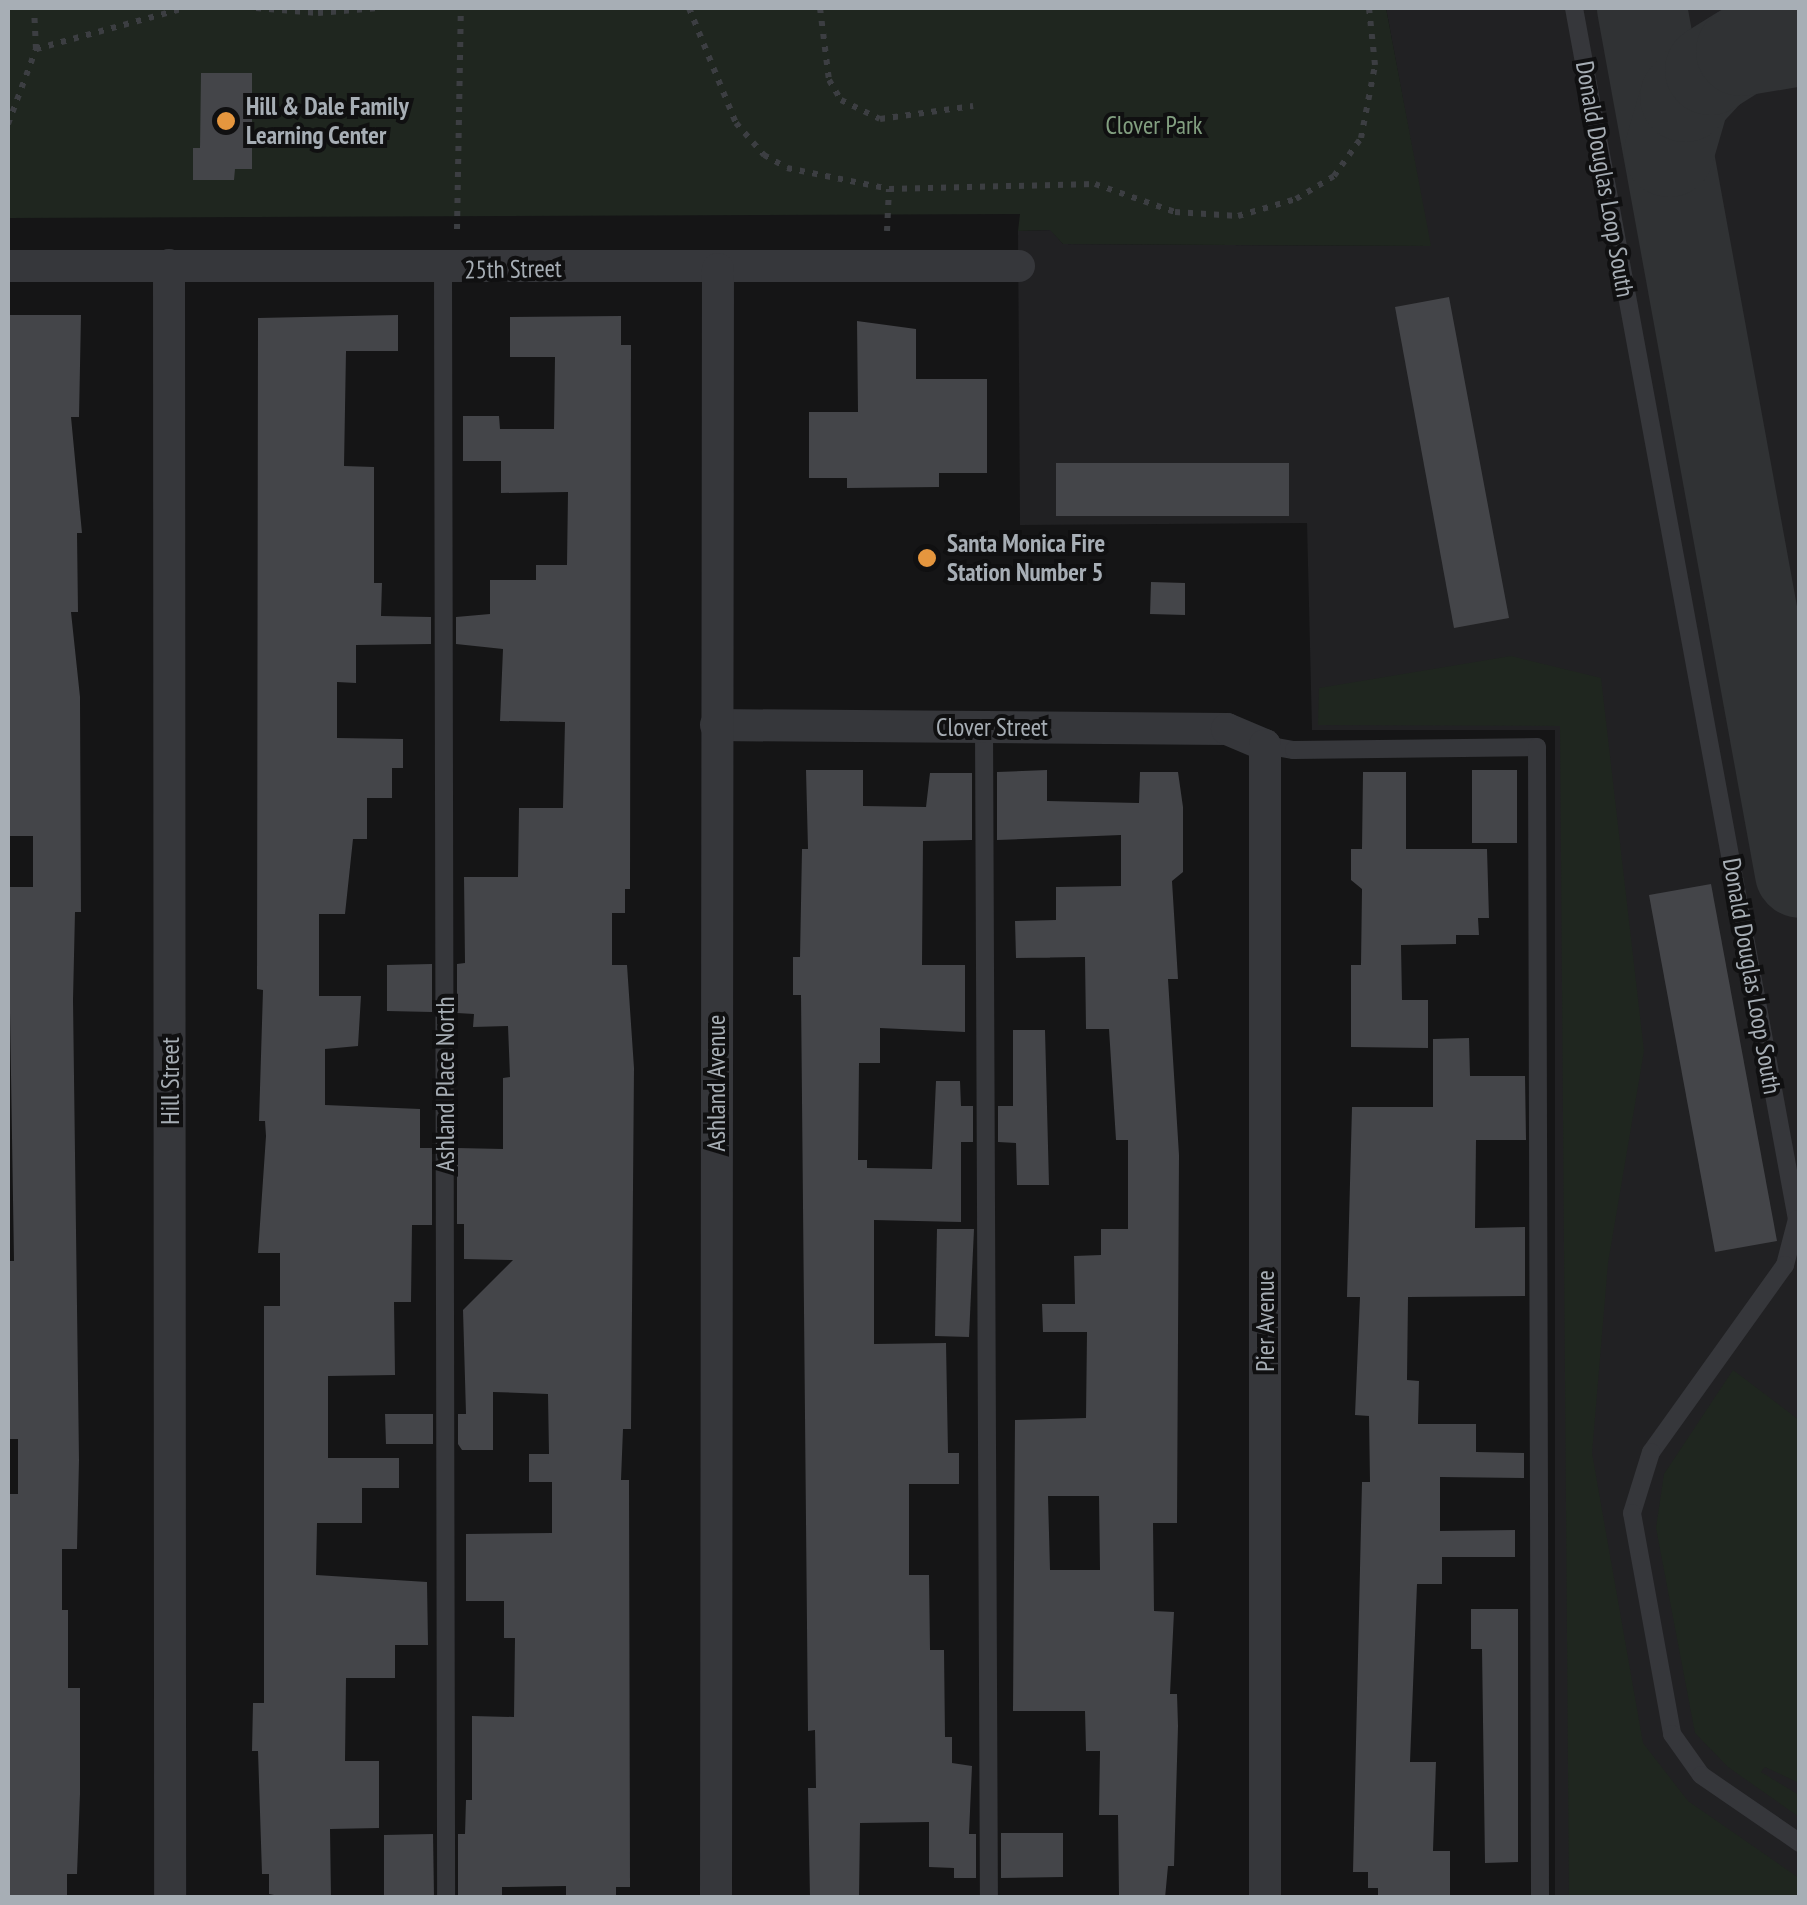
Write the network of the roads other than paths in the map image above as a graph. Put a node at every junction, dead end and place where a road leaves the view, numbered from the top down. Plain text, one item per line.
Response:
1 (1574, 8) edge
2 (168, 265) junction
3 (8, 266) edge
4 (1019, 266) dead end
5 (718, 268) junction
6 (443, 270) junction
7 (716, 725) junction
8 (984, 727) junction
9 (1265, 745) junction
10 (1800, 1842) edge
11 (170, 1898) edge
12 (446, 1898) edge
13 (716, 1898) edge
14 (989, 1898) edge
15 (1266, 1898) edge
16 (1540, 1898) edge

1 - 10 lane, Donald Douglas Loop South
2 - 3 street, 25th Street
2 - 6 street, 25th Street
2 - 11 street, Hill Street
4 - 5 street, 25th Street
5 - 6 street, 25th Street
5 - 7 street, Ashland Avenue
6 - 12 lane, Ashland Place North
7 - 8 street, Clover Street
7 - 13 street, Ashland Avenue
8 - 9 street, Clover Street
8 - 14 lane
9 - 15 street, Pier Avenue
9 - 16 lane

